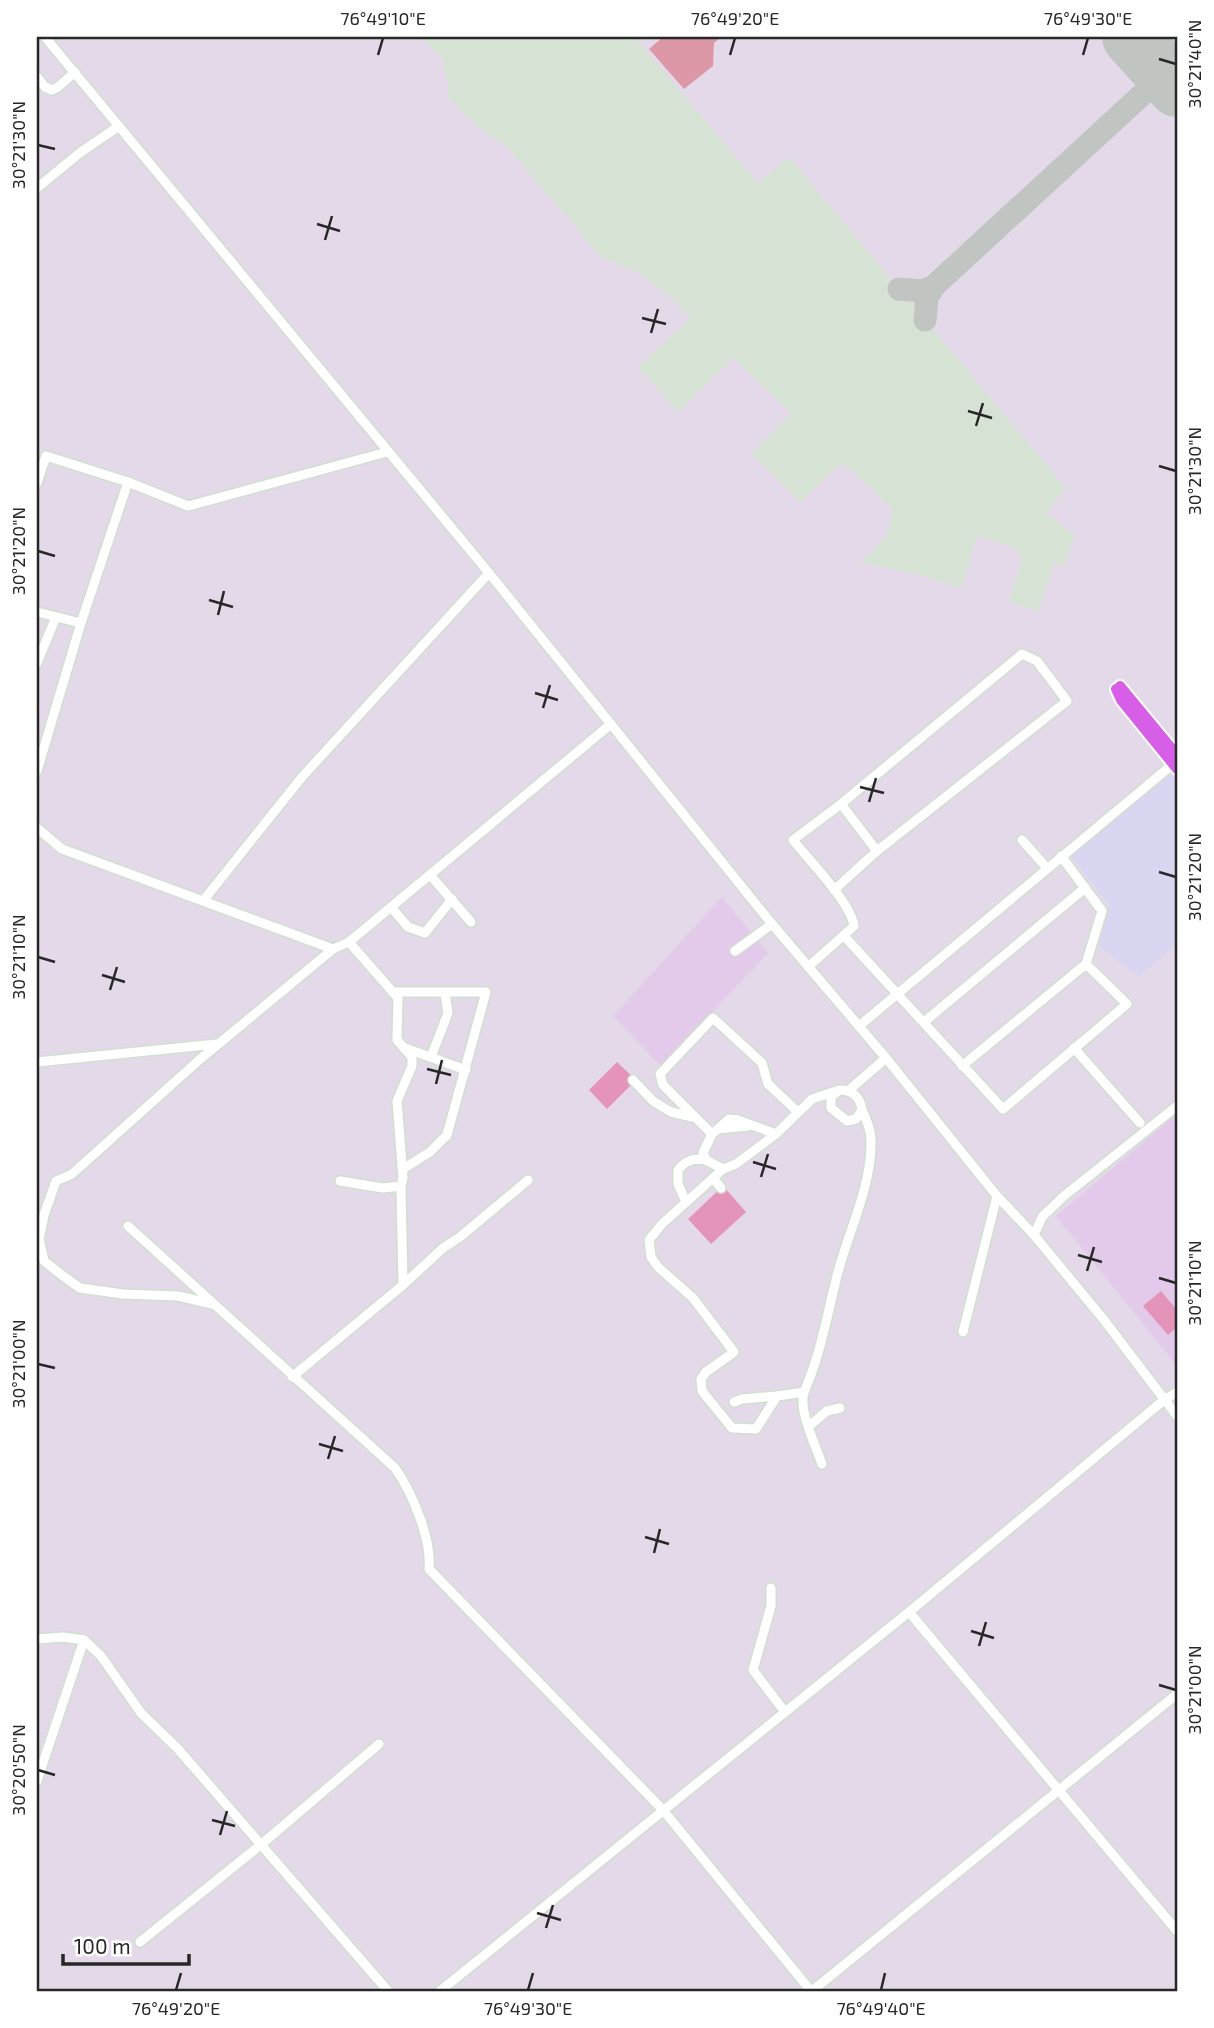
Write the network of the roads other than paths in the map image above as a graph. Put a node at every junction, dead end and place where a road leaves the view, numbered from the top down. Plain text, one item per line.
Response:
1 (45, 37) edge
2 (75, 72) junction
3 (37, 76) edge
4 (119, 125) junction
5 (37, 188) edge
6 (387, 452) junction
7 (128, 482) junction
8 (37, 483) edge
9 (489, 573) junction
10 (37, 612) edge
11 (56, 617) junction
12 (81, 622) junction
13 (37, 663) edge
14 (1118, 688) dead end
15 (611, 724) junction
16 (39, 750) edge
17 (1176, 763) edge
18 (37, 771) edge
19 (841, 804) junction
20 (37, 828) edge
21 (1022, 840) dead end
22 (877, 852) junction
23 (1061, 856) junction
24 (1046, 868) junction
25 (430, 875) junction
26 (1085, 888) junction
27 (834, 891) junction
28 (452, 899) junction
29 (203, 901) junction
30 (391, 907) junction
31 (471, 922) dead end
32 (772, 924) junction
33 (845, 937) junction
34 (349, 942) junction
35 (333, 949) junction
36 (735, 951) dead end
37 (1086, 964) junction
38 (808, 967) junction
39 (392, 992) junction
40 (445, 993) junction
41 (897, 994) junction
42 (924, 1023) junction
43 (859, 1026) junction
44 (219, 1044) junction
45 (404, 1048) junction
46 (1074, 1048) junction
47 (431, 1057) junction
48 (886, 1058) junction
49 (37, 1062) edge
50 (962, 1066) junction
51 (466, 1070) junction
52 (633, 1080) dead end
53 (667, 1089) junction
54 (836, 1091) junction
55 (848, 1091) junction
56 (661, 1106) junction
57 (1177, 1106) edge
58 (862, 1110) junction
59 (798, 1112) junction
60 (697, 1120) junction
61 (1140, 1123) dead end
62 (715, 1132) junction
63 (776, 1134) junction
64 (706, 1160) junction
65 (402, 1169) junction
66 (723, 1169) junction
67 (713, 1178) junction
68 (528, 1180) dead end
69 (340, 1181) dead end
70 (401, 1186) junction
71 (721, 1188) dead end
72 (997, 1196) junction
73 (686, 1202) junction
74 (128, 1226) dead end
75 (1034, 1235) junction
76 (39, 1249) edge
77 (403, 1285) junction
78 (213, 1304) junction
79 (963, 1332) dead end
80 (292, 1377) junction
81 (804, 1392) junction
82 (1177, 1392) edge
83 (777, 1396) junction
84 (1164, 1400) junction
85 (734, 1402) dead end
86 (841, 1408) dead end
87 (1177, 1416) edge
88 (809, 1426) junction
89 (822, 1464) dead end
90 (771, 1588) dead end
91 (909, 1612) junction
92 (37, 1639) edge
93 (84, 1640) junction
94 (1177, 1694) edge
95 (785, 1712) junction
96 (379, 1744) dead end
97 (37, 1781) edge
98 (1060, 1790) junction
99 (663, 1810) junction
100 (261, 1844) junction
101 (1177, 1931) edge
102 (140, 1942) dead end
103 (388, 1991) edge
104 (440, 1991) edge
105 (812, 1991) edge

1 - 2 street
2 - 3 street
2 - 4 street
4 - 5 street
4 - 6 street
6 - 7 street
6 - 9 street
7 - 8 street
7 - 12 street
9 - 15 street
9 - 29 street
10 - 11 street
11 - 12 street
11 - 13 street
12 - 16 street
14 - 17 main road
15 - 25 street
15 - 32 street
16 - 18 street
17 - 23 street
19 - 22 street
19 - 22 street
19 - 27 street
20 - 29 street
21 - 24 street
22 - 27 street
23 - 24 street
23 - 26 street
24 - 41 street
25 - 28 street
25 - 30 street
26 - 37 street
26 - 42 street
27 - 33 street
28 - 30 street
28 - 31 street
29 - 35 street
30 - 34 street
32 - 36 street
32 - 38 street
33 - 38 street
33 - 41 street
34 - 35 street
34 - 39 street
35 - 44 street
37 - 46 street
37 - 50 street
38 - 43 street
39 - 40 street
39 - 45 street
40 - 47 street
40 - 51 street
41 - 42 street
41 - 43 street
42 - 50 street
43 - 48 street
44 - 49 street
44 - 76 street
45 - 47 street
45 - 65 street
46 - 50 street
46 - 61 street
47 - 51 street
48 - 55 street
48 - 72 street
51 - 65 street
52 - 56 street
53 - 56 street
53 - 59 street
53 - 60 street
54 - 55 street
54 - 58 street
54 - 59 street
55 - 58 street
56 - 60 street
57 - 75 street
58 - 81 street
59 - 63 street
60 - 62 street
62 - 63 street
62 - 64 street
63 - 66 street
64 - 66 street
64 - 73 street
65 - 70 street
66 - 67 street
67 - 71 street
67 - 73 street
68 - 77 street
69 - 70 street
70 - 77 street
72 - 75 street
72 - 79 street
73 - 83 street
74 - 78 street
75 - 84 street
76 - 78 street
77 - 80 street
78 - 80 street
80 - 99 street
81 - 83 street
81 - 88 street
82 - 84 street
83 - 85 street
84 - 87 street
84 - 91 street
86 - 88 street
88 - 89 street
90 - 95 street
91 - 95 street
91 - 98 street
92 - 93 street
93 - 97 street
93 - 100 street
94 - 98 street
95 - 99 street
96 - 100 street
98 - 101 street
98 - 105 street
99 - 104 street
99 - 105 street
100 - 102 street
100 - 103 street

